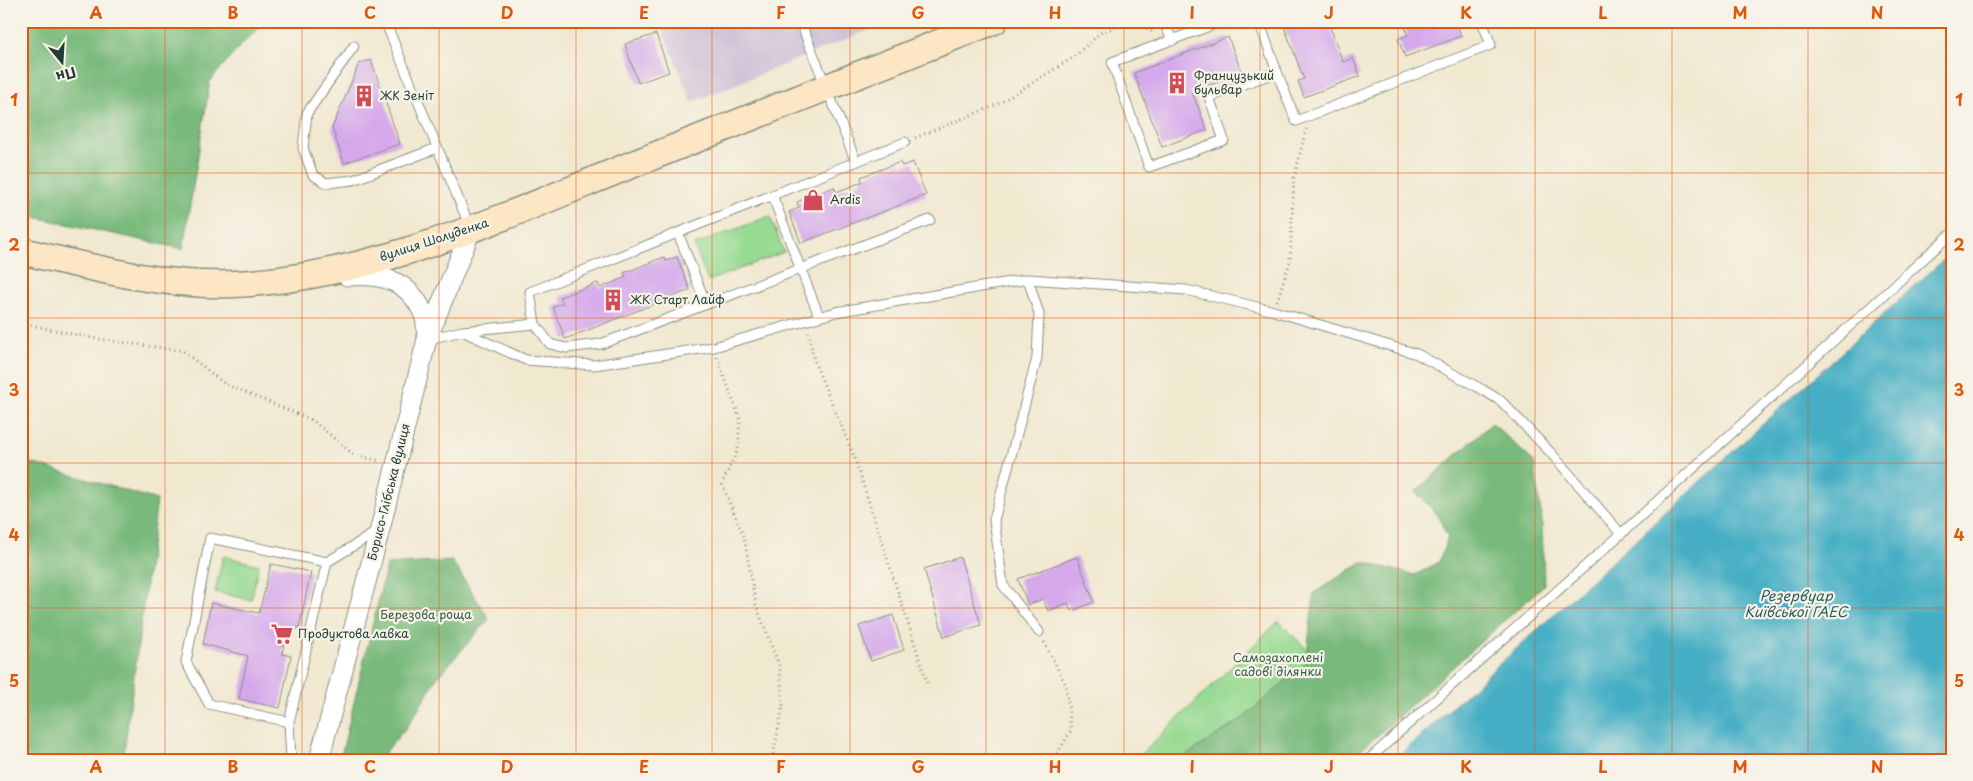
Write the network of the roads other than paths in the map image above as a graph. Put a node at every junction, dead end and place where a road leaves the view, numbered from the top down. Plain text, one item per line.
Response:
1 (385, 21) edge
2 (800, 21) edge
3 (994, 21) edge
4 (1164, 21) edge
5 (1224, 21) edge
6 (1259, 21) edge
7 (1482, 21) edge
8 (1172, 41) junction
9 (354, 46) dead end
10 (1277, 72) junction
11 (826, 87) junction
12 (905, 142) road end
13 (437, 148) junction
14 (856, 162) junction
15 (772, 195) junction
16 (930, 220) dead end
17 (471, 230) junction
18 (678, 233) junction
19 (1952, 234) edge
20 (21, 251) edge
21 (801, 268) junction
22 (294, 279) junction
23 (1028, 279) junction
24 (706, 304) junction
25 (819, 316) junction
26 (535, 324) junction
27 (462, 331) junction
28 (427, 339) junction
29 (380, 529) junction
30 (1621, 534) junction
31 (327, 562) junction
32 (1039, 632) road end
33 (289, 722) junction
34 (291, 760) edge
35 (319, 760) edge
36 (1368, 760) edge

1 - 13 lane
2 - 11 lane
3 - 11 main road, вулиця Шолуденка
4 - 8 lane
5 - 8 lane
6 - 10 lane
7 - 10 lane
8 - 10 lane
9 - 13 lane
11 - 14 lane
11 - 17 main road, вулиця Шолуденка
12 - 14 lane
13 - 17 lane
14 - 15 lane
15 - 18 lane
15 - 21 lane
16 - 21 lane
17 - 22 main road, вулиця Шолуденка
17 - 28 street, Борисо-Глібська вулиця
18 - 24 lane
18 - 26 lane
19 - 30 lane
20 - 22 main road, вулиця Шолуденка
21 - 24 lane
21 - 25 lane
22 - 28 street
23 - 25 lane
23 - 30 lane
23 - 32 lane
24 - 26 lane
25 - 27 lane
26 - 27 lane
27 - 28 lane
28 - 29 street, Борисо-Глібська вулиця
29 - 31 lane
29 - 35 street, Борисо-Глібська вулиця
30 - 36 lane
31 - 33 lane
31 - 33 lane
33 - 34 lane

